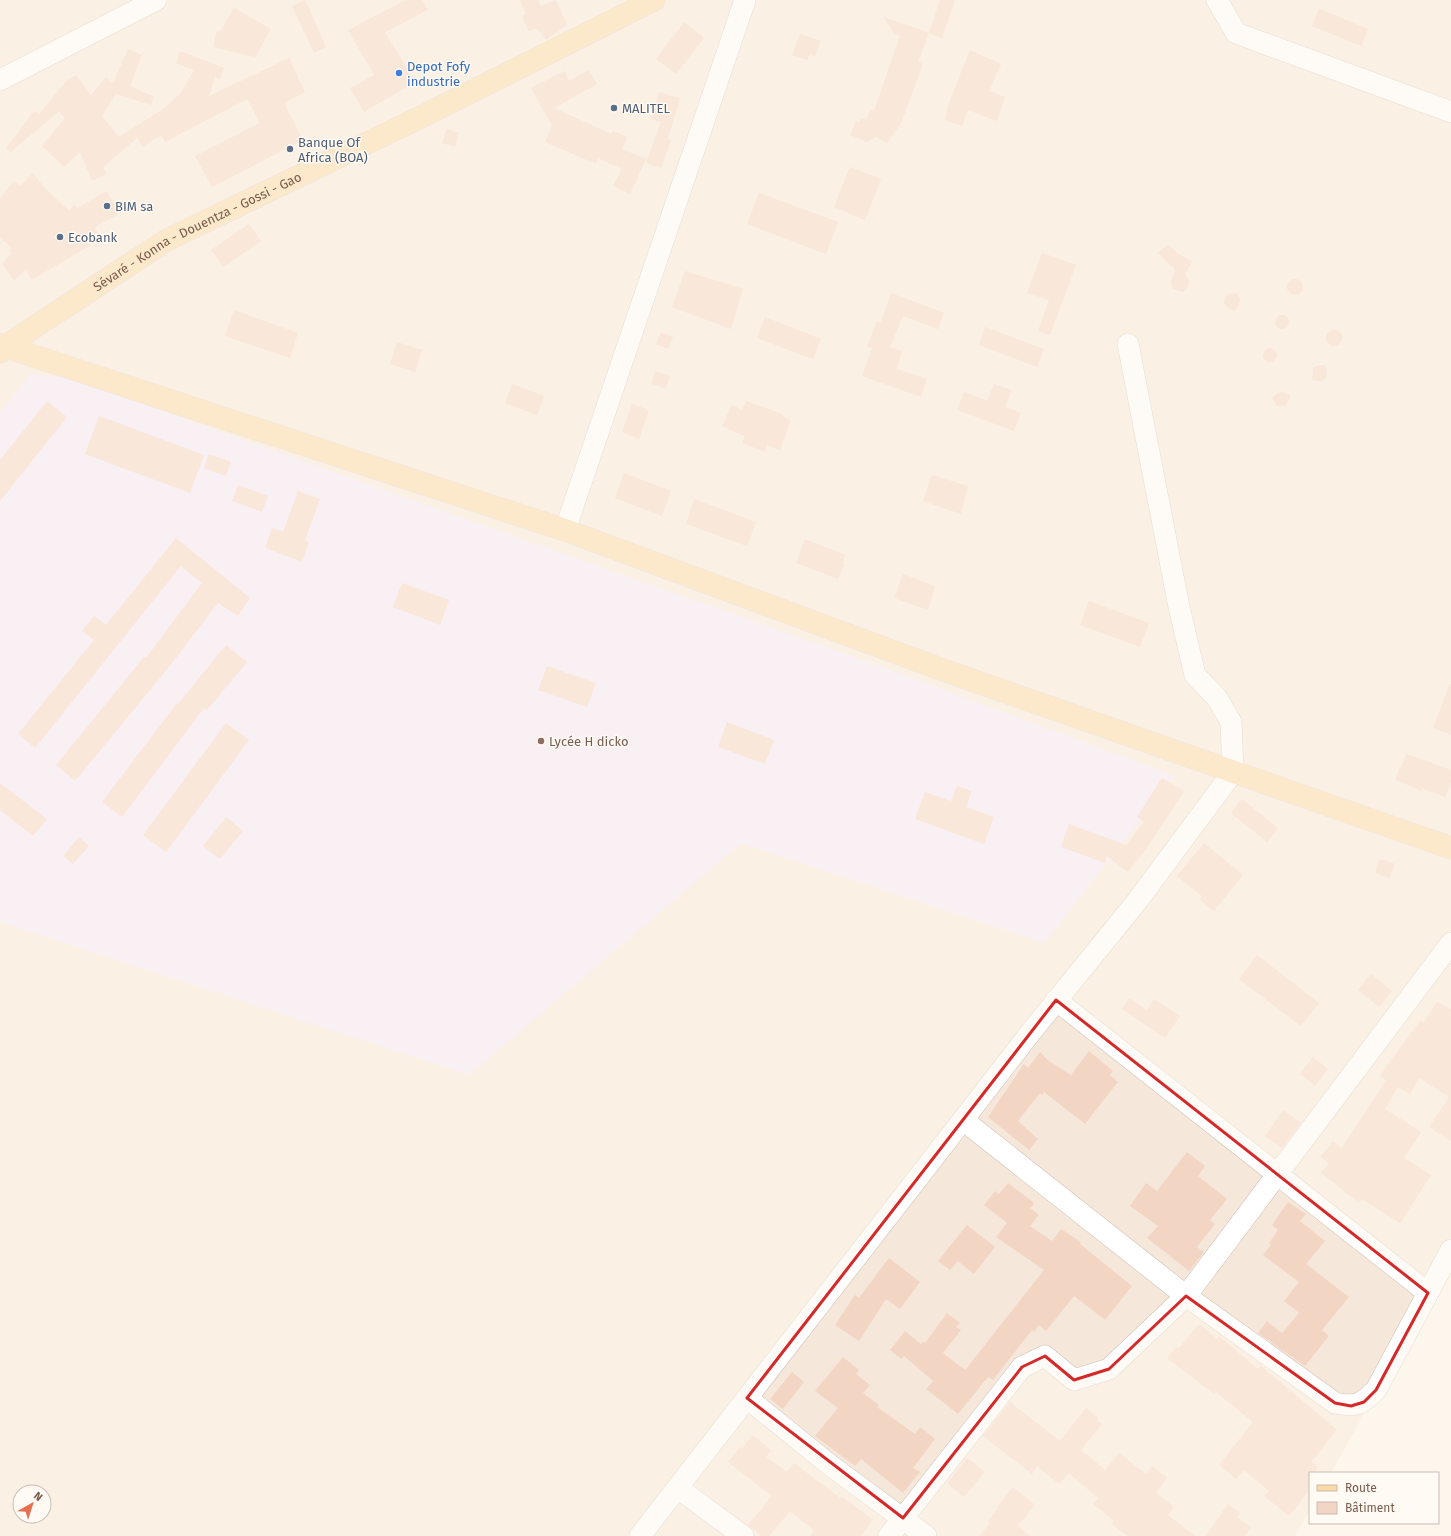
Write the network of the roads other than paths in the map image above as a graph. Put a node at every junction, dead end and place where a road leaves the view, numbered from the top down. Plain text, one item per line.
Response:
1 (156, 0) edge
2 (654, 0) edge
3 (745, 0) edge
4 (1217, 0) edge
5 (0, 80) edge
6 (1451, 112) edge
7 (1128, 344) dead end
8 (2, 348) edge
9 (565, 530) junction
10 (1233, 772) junction
11 (1451, 848) edge
12 (1451, 943) edge
13 (1056, 1000) junction
14 (962, 1120) junction
15 (1279, 1175) junction
16 (1451, 1250) edge
17 (1428, 1293) junction
18 (1186, 1296) junction
19 (747, 1398) junction
20 (678, 1488) junction
21 (903, 1518) junction
22 (640, 1536) edge
23 (743, 1536) edge
24 (889, 1536) edge
25 (926, 1536) edge

1 - 5 street
2 - 8 main road, Sévaré - Konna - Douentza - Gossi - Gao
3 - 9 street
4 - 6 street
7 - 10 street
8 - 9 main road
9 - 10 main road
10 - 11 main road
10 - 13 street
12 - 15 street
13 - 14 street
13 - 15 street
14 - 18 street
14 - 19 street
15 - 17 street
15 - 18 street
16 - 17 street
17 - 18 street
18 - 21 street
19 - 20 street
19 - 21 street
20 - 22 street
20 - 23 street
21 - 24 street
21 - 25 street

